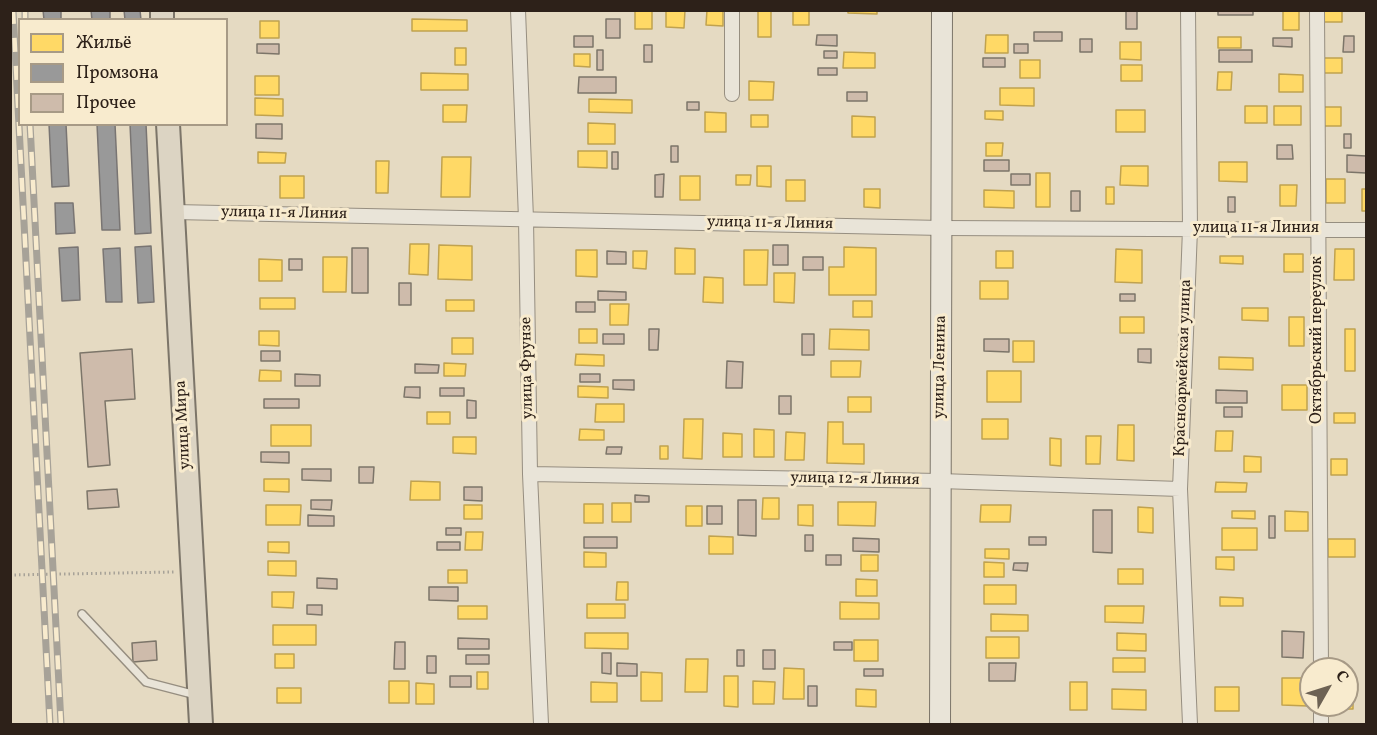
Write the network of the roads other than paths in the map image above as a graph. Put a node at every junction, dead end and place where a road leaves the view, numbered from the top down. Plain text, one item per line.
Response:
1 (518, 10) edge
2 (732, 10) edge
3 (942, 10) edge
4 (1188, 10) edge
5 (1317, 10) edge
6 (732, 94) dead end
7 (168, 126) edge
8 (174, 212) junction
9 (526, 219) junction
10 (942, 228) junction
11 (1190, 229) junction
12 (1317, 230) junction
13 (1366, 230) edge
14 (530, 474) junction
15 (940, 481) junction
16 (1180, 489) junction
17 (82, 614) dead end
18 (1321, 657) edge
19 (199, 695) junction
20 (201, 724) edge
21 (541, 724) edge
22 (940, 724) edge
23 (1190, 724) edge

1 - 9 street, улица Фрунзе
2 - 6 street
3 - 10 main road, улица Ленина
4 - 11 street, Красноармейская улица
5 - 12 street, Октябрьский переулок
7 - 8 main road, улица Мира
8 - 9 street, улица 11-я Линия
8 - 19 main road, улица Мира
9 - 10 street, улица 11-я Линия
9 - 14 street, улица Фрунзе
10 - 11 street, улица 11-я Линия
10 - 15 main road, улица Ленина
11 - 12 street, улица 11-я Линия
11 - 16 street, Красноармейская улица
12 - 13 street, улица 11-я Линия
12 - 18 street, Октябрьский переулок
14 - 15 street, улица 12-я Линия
14 - 21 street, улица Фрунзе
15 - 16 street, улица 12-я Линия
15 - 22 main road, улица Ленина
16 - 23 street, Красноармейская улица
17 - 19 lane
19 - 20 main road, улица Мира

